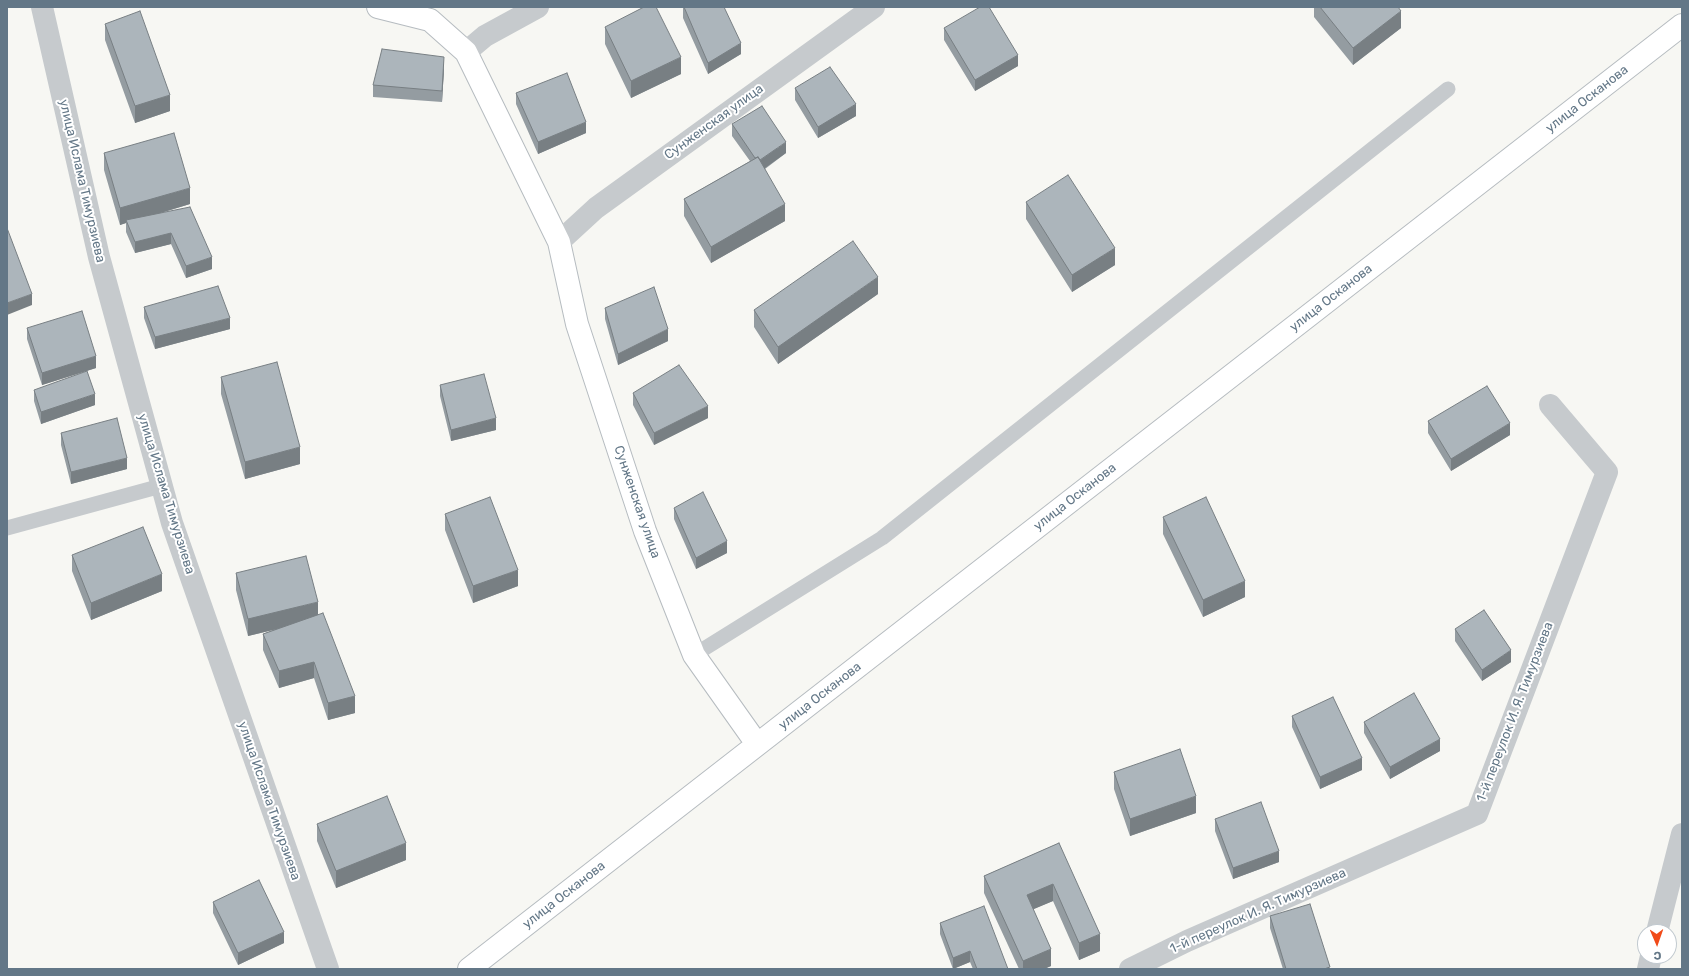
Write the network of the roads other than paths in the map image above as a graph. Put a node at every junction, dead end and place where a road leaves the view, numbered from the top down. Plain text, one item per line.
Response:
1 (42, 7) edge
2 (378, 7) edge
3 (538, 7) edge
4 (874, 7) edge
5 (1682, 25) edge
6 (466, 52) junction
7 (1448, 88) dead end
8 (559, 242) junction
9 (1550, 405) dead end
10 (161, 486) junction
11 (7, 528) edge
12 (694, 655) junction
13 (757, 744) junction
14 (1682, 834) edge
15 (1659, 924) edge
16 (328, 969) edge
17 (469, 969) edge
18 (1130, 969) edge

1 - 10 street, улица Ислама Тимурзиева
2 - 6 main road, Сунженская улица
3 - 6 street
4 - 8 street, Сунженская улица
5 - 13 main road, улица Осканова
6 - 8 main road, Сунженская улица
7 - 12 lane
8 - 12 main road, Сунженская улица
9 - 18 street, 1-й переулок И. Я. Тимурзиева
10 - 11 lane
10 - 16 street, улица Ислама Тимурзиева
12 - 13 main road, Сунженская улица
13 - 17 main road, улица Осканова
14 - 15 street

